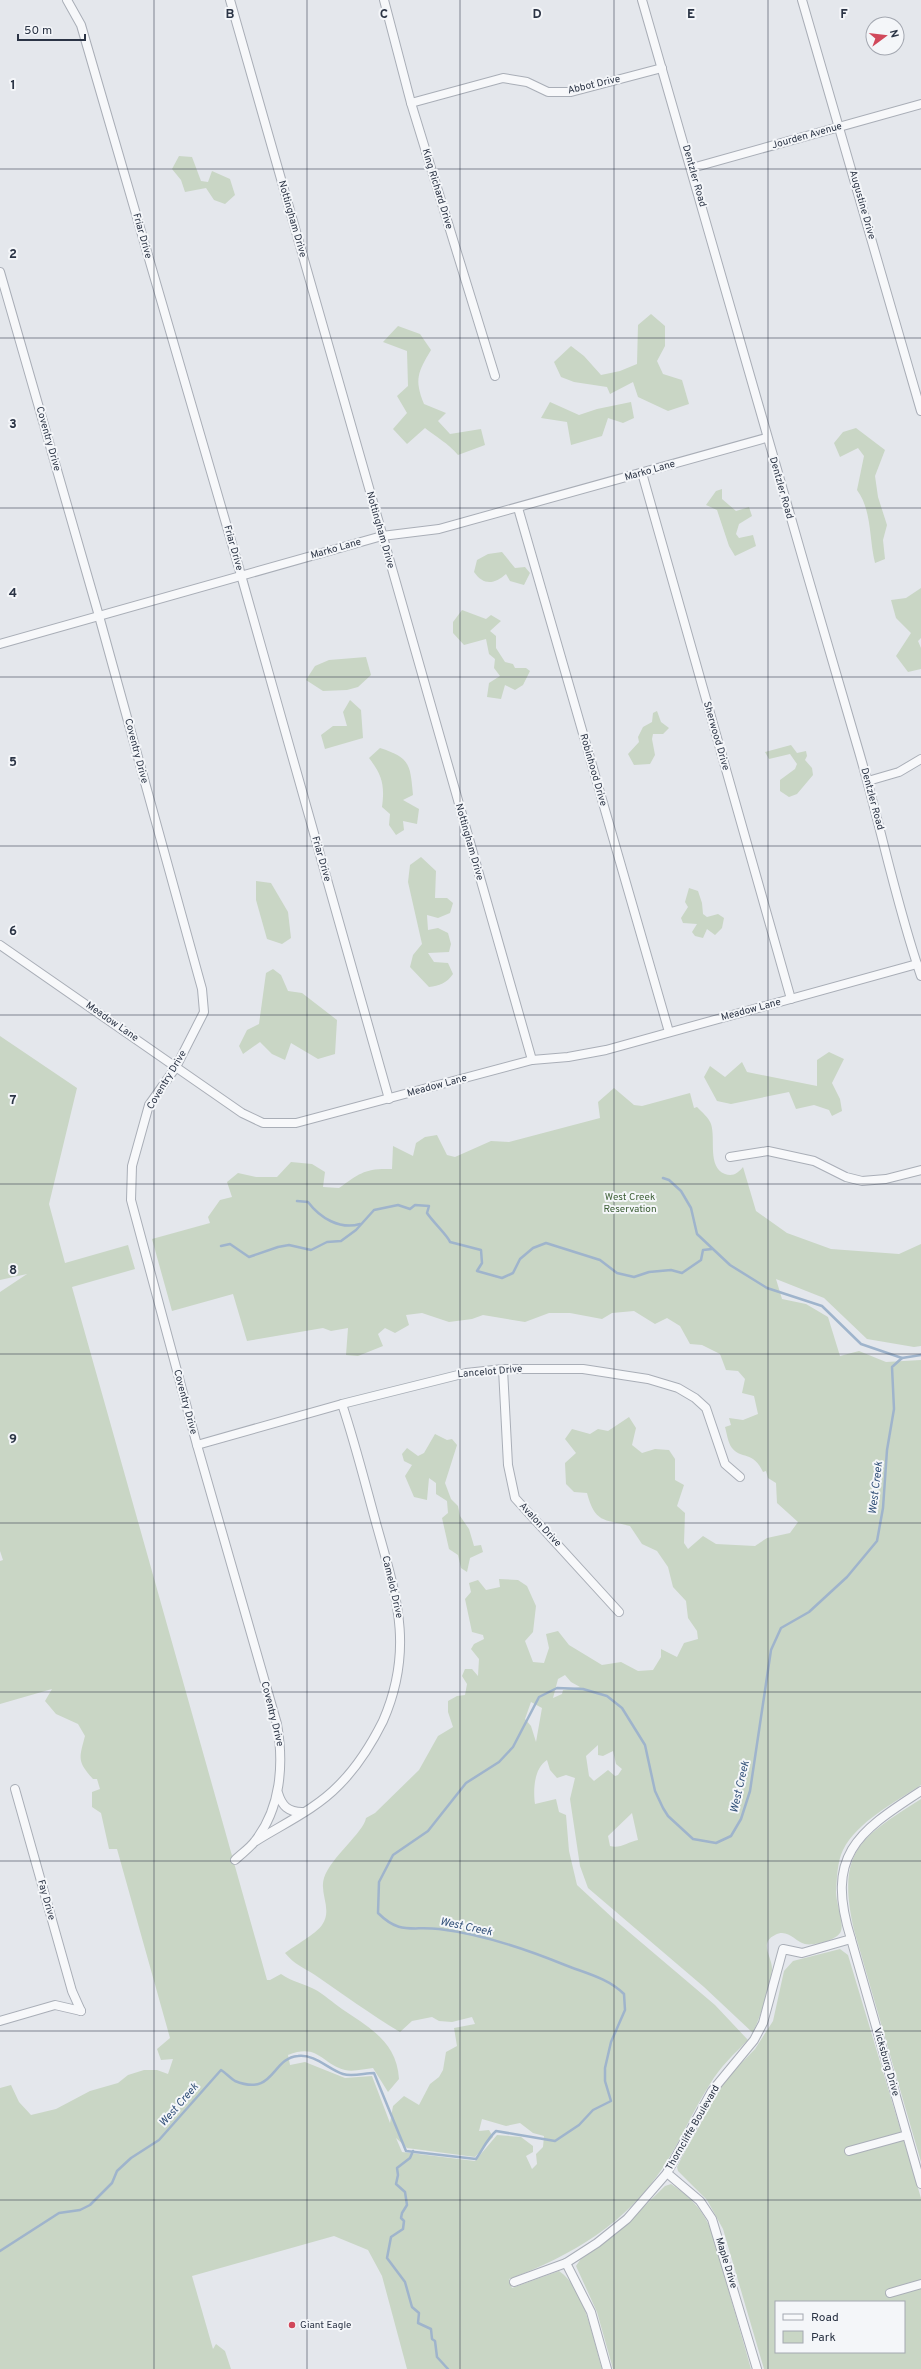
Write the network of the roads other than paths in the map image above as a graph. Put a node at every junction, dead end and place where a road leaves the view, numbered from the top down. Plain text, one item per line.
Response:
1 (67, 0) edge
2 (230, 0) edge
3 (384, 0) edge
4 (642, 0) edge
5 (802, 0) edge
6 (662, 68) junction
7 (411, 103) junction
8 (921, 104) edge
9 (839, 127) junction
10 (692, 168) junction
11 (0, 272) edge
12 (495, 376) dead end
13 (921, 411) edge
14 (766, 438) junction
15 (642, 473) junction
16 (518, 508) junction
17 (382, 536) junction
18 (241, 575) junction
19 (99, 616) junction
20 (0, 644) edge
21 (921, 759) edge
22 (868, 781) junction
23 (0, 945) edge
24 (917, 964) junction
25 (921, 976) edge
26 (791, 999) junction
27 (669, 1032) junction
28 (532, 1060) junction
29 (176, 1067) junction
30 (389, 1098) junction
31 (730, 1157) dead end
32 (921, 1170) edge
33 (503, 1369) junction
34 (342, 1404) junction
35 (197, 1445) junction
36 (740, 1477) dead end
37 (619, 1612) dead end
38 (15, 1789) dead end
39 (278, 1792) junction
40 (921, 1792) edge
41 (302, 1812) junction
42 (255, 1841) junction
43 (235, 1860) dead end
44 (851, 1939) junction
45 (0, 2021) edge
46 (907, 2135) junction
47 (849, 2151) dead end
48 (667, 2173) junction
49 (921, 2184) edge
50 (566, 2263) junction
51 (514, 2282) dead end
52 (921, 2284) edge
53 (890, 2294) dead end
54 (607, 2369) edge
55 (757, 2369) edge

1 - 18 street, Friar Drive
2 - 17 street, Nottingham Drive
3 - 7 street, King Richard Drive
4 - 6 street, Dentzler Road
5 - 9 street, Augustine Drive
6 - 7 street, Abbot Drive
6 - 10 street, Dentzler Road
7 - 12 street, King Richard Drive
8 - 9 street, Jourden Avenue
9 - 10 street, Jourden Avenue
9 - 13 street, Augustine Drive
10 - 14 street, Dentzler Road
11 - 19 street, Coventry Drive
14 - 15 street, Marko Lane
14 - 22 street, Dentzler Road
15 - 16 street, Marko Lane
15 - 26 street, Sherwood Drive
16 - 17 street, Marko Lane
16 - 27 street, Robinhood Drive
17 - 18 street, Marko Lane
17 - 28 street, Nottingham Drive
18 - 19 street, Marko Lane
18 - 30 street, Friar Drive
19 - 20 street, Marko Lane
19 - 29 street, Coventry Drive
21 - 22 street
22 - 24 street, Dentzler Road
23 - 29 street, Meadow Lane
24 - 25 street, Dentzler Road
24 - 26 street, Meadow Lane
26 - 27 street, Meadow Lane
27 - 28 street, Meadow Lane
28 - 30 street, Meadow Lane
29 - 30 street, Meadow Lane
29 - 35 street, Coventry Drive
31 - 32 street
33 - 34 street, Lancelot Drive
33 - 36 street, Lancelot Drive
33 - 37 street, Avalon Drive
34 - 35 street, Lancelot Drive
34 - 41 street, Camelot Drive
35 - 39 street, Coventry Drive
38 - 45 street, Fay Drive
39 - 41 street
39 - 42 street, Coventry Drive
40 - 44 street
41 - 42 street, Camelot Drive
42 - 43 street, Coventry Drive
44 - 46 street, Vicksburg Drive
44 - 48 street, Thorncliffe Boulevard
46 - 47 street
46 - 49 street, Vicksburg Drive
48 - 50 street, Thorncliffe Boulevard
48 - 55 street, Maple Drive
50 - 51 street, Thorncliffe Boulevard
50 - 54 street
52 - 53 street

